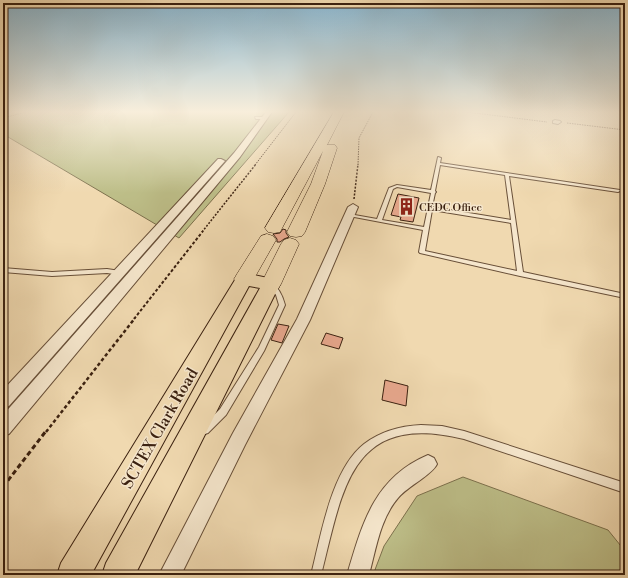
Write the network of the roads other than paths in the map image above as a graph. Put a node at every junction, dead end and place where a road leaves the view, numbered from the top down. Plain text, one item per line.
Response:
1 (241, 139) edge
2 (247, 139) edge
3 (324, 139) edge
4 (336, 139) edge
5 (439, 158) dead end
6 (438, 164) junction
7 (507, 174) junction
8 (618, 190) dead end
9 (434, 192) junction
10 (430, 208) junction
11 (351, 211) joint
12 (378, 221) junction
13 (513, 222) junction
14 (426, 229) junction
15 (3, 270) edge
16 (120, 273) junction
17 (520, 274) junction
18 (244, 279) junction
19 (271, 284) junction
20 (625, 296) edge
21 (3, 401) edge
22 (3, 428) edge
23 (428, 464) dead end
24 (625, 488) edge
25 (73, 575) edge
26 (118, 575) edge
27 (170, 575) edge
28 (316, 575) edge
29 (358, 575) edge

1 - 16 street
2 - 22 street
3 - 18 highway
4 - 19 highway
5 - 6 lane
6 - 7 lane
6 - 9 lane
7 - 8 lane
7 - 13 lane
9 - 10 lane
9 - 12 lane
10 - 13 lane
10 - 14 lane
11 - 12 lane
11 - 27 street
12 - 14 lane
13 - 17 lane
14 - 17 lane
15 - 16 lane
16 - 21 street
17 - 20 lane
18 - 19 main road
18 - 25 main road, SCTEX Clark Road
19 - 26 main road
23 - 29 street
24 - 28 lane

